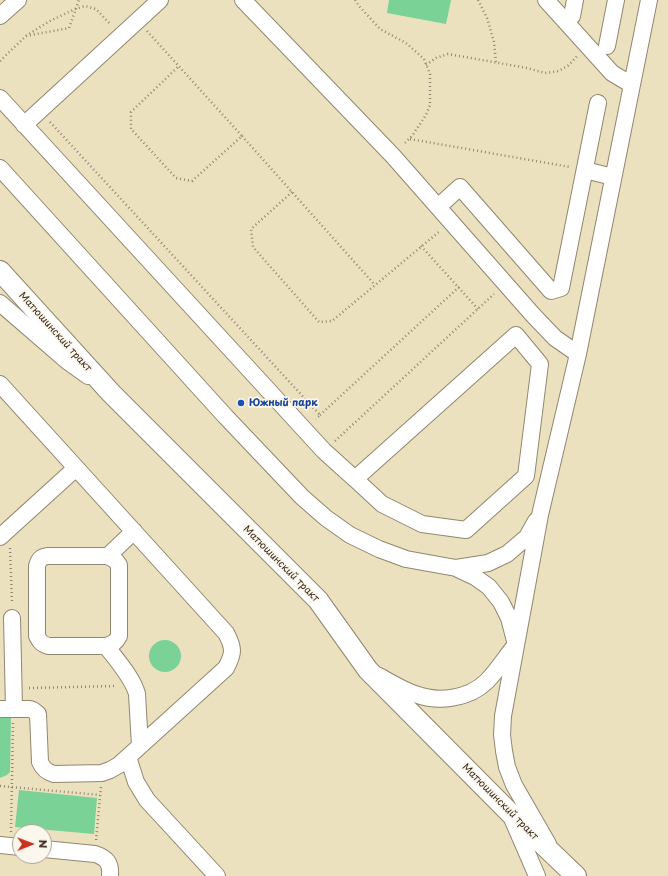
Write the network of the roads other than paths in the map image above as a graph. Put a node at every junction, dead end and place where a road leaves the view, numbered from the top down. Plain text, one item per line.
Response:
1 (18, 0) edge
2 (160, 0) edge
3 (243, 0) edge
4 (546, 0) edge
5 (575, 0) edge
6 (616, 0) edge
7 (649, 0) edge
8 (0, 16) edge
9 (566, 21) junction
10 (607, 46) dead end
11 (632, 85) junction
12 (0, 98) edge
13 (598, 103) dead end
14 (24, 125) junction
15 (0, 168) edge
16 (585, 170) junction
17 (614, 177) junction
18 (438, 207) junction
19 (0, 271) edge
20 (0, 303) edge
21 (533, 315) junction
22 (516, 335) junction
23 (578, 354) junction
24 (0, 384) edge
25 (111, 394) junction
26 (76, 468) junction
27 (355, 479) junction
28 (540, 515) junction
29 (134, 531) junction
30 (5, 532) edge
31 (108, 556) junction
32 (456, 568) junction
33 (37, 617) junction
34 (6, 618) edge
35 (516, 644) junction
36 (106, 646) junction
37 (368, 670) junction
38 (7, 709) edge
39 (140, 746) junction
40 (128, 757) junction
41 (509, 812) junction
42 (52, 850) edge
43 (556, 857) junction
44 (110, 876) edge
45 (217, 876) edge
46 (537, 876) edge
47 (576, 876) edge

1 - 8 street
2 - 14 street
3 - 18 street
4 - 9 street
5 - 9 street
6 - 10 street
7 - 11 street
9 - 11 street
11 - 17 street
12 - 14 street
13 - 16 street
14 - 27 street
15 - 32 street
16 - 17 street
16 - 18 street
17 - 23 street
18 - 21 street
19 - 25 main road, Матюшинский тракт
20 - 25 street
21 - 22 street
21 - 23 street
22 - 27 street
22 - 27 street
23 - 28 street
24 - 26 street
25 - 37 main road, Матюшинский тракт
26 - 29 street
26 - 30 street
28 - 32 street
28 - 35 street
29 - 31 street
29 - 39 street
31 - 33 street
31 - 36 street
32 - 35 street
33 - 34 street
33 - 36 street
34 - 38 street
35 - 37 street
35 - 43 street
36 - 39 street
37 - 41 main road, Матюшинский тракт
38 - 40 street
39 - 40 street
40 - 45 street
41 - 43 main road, Матюшинский тракт
41 - 46 street
42 - 44 street
43 - 47 main road, Матюшинский тракт

